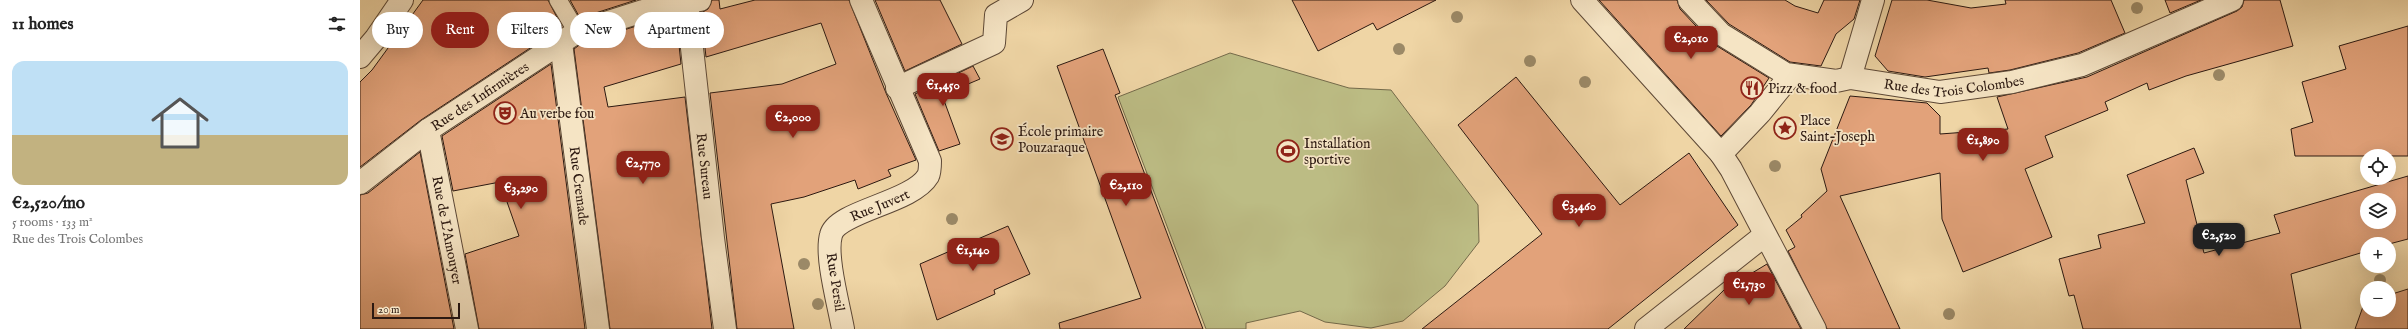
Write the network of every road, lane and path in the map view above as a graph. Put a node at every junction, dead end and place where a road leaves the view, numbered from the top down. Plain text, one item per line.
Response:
1 (402, 0) edge
2 (558, 0) edge
3 (860, 0) edge
4 (1022, 0) edge
5 (1582, 0) edge
6 (1689, 0) edge
7 (1873, 0) edge
8 (2232, 0) edge
9 (694, 2) edge
10 (569, 38) junction
11 (360, 56) edge
12 (1790, 76) junction
13 (1850, 78) junction
14 (897, 88) junction
15 (428, 130) junction
16 (1721, 154) junction
17 (360, 183) edge
18 (831, 234) joint
19 (1765, 235) junction
20 (467, 329) edge
21 (598, 329) edge
22 (725, 329) edge
23 (844, 329) edge
24 (1646, 329) edge
25 (1814, 329) edge

1 - 11 street
2 - 10 street
3 - 14 street
4 - 14 street
5 - 16 street
6 - 12 street, Rue des Trois Colombes
7 - 13 street
8 - 13 street, Rue des Trois Colombes
9 - 10 street, Rue des Infirmières
9 - 22 street, Rue Sureau
10 - 15 street, Rue des Infirmières
10 - 21 street, Rue Cremade
12 - 13 street, Rue des Trois Colombes
12 - 16 street
14 - 18 street, Rue Juvert
15 - 17 street, Rue des Infirmières
15 - 20 street, Rue de L'Amouyer
16 - 19 street
18 - 23 street, Rue Persil
19 - 24 street
19 - 25 street

